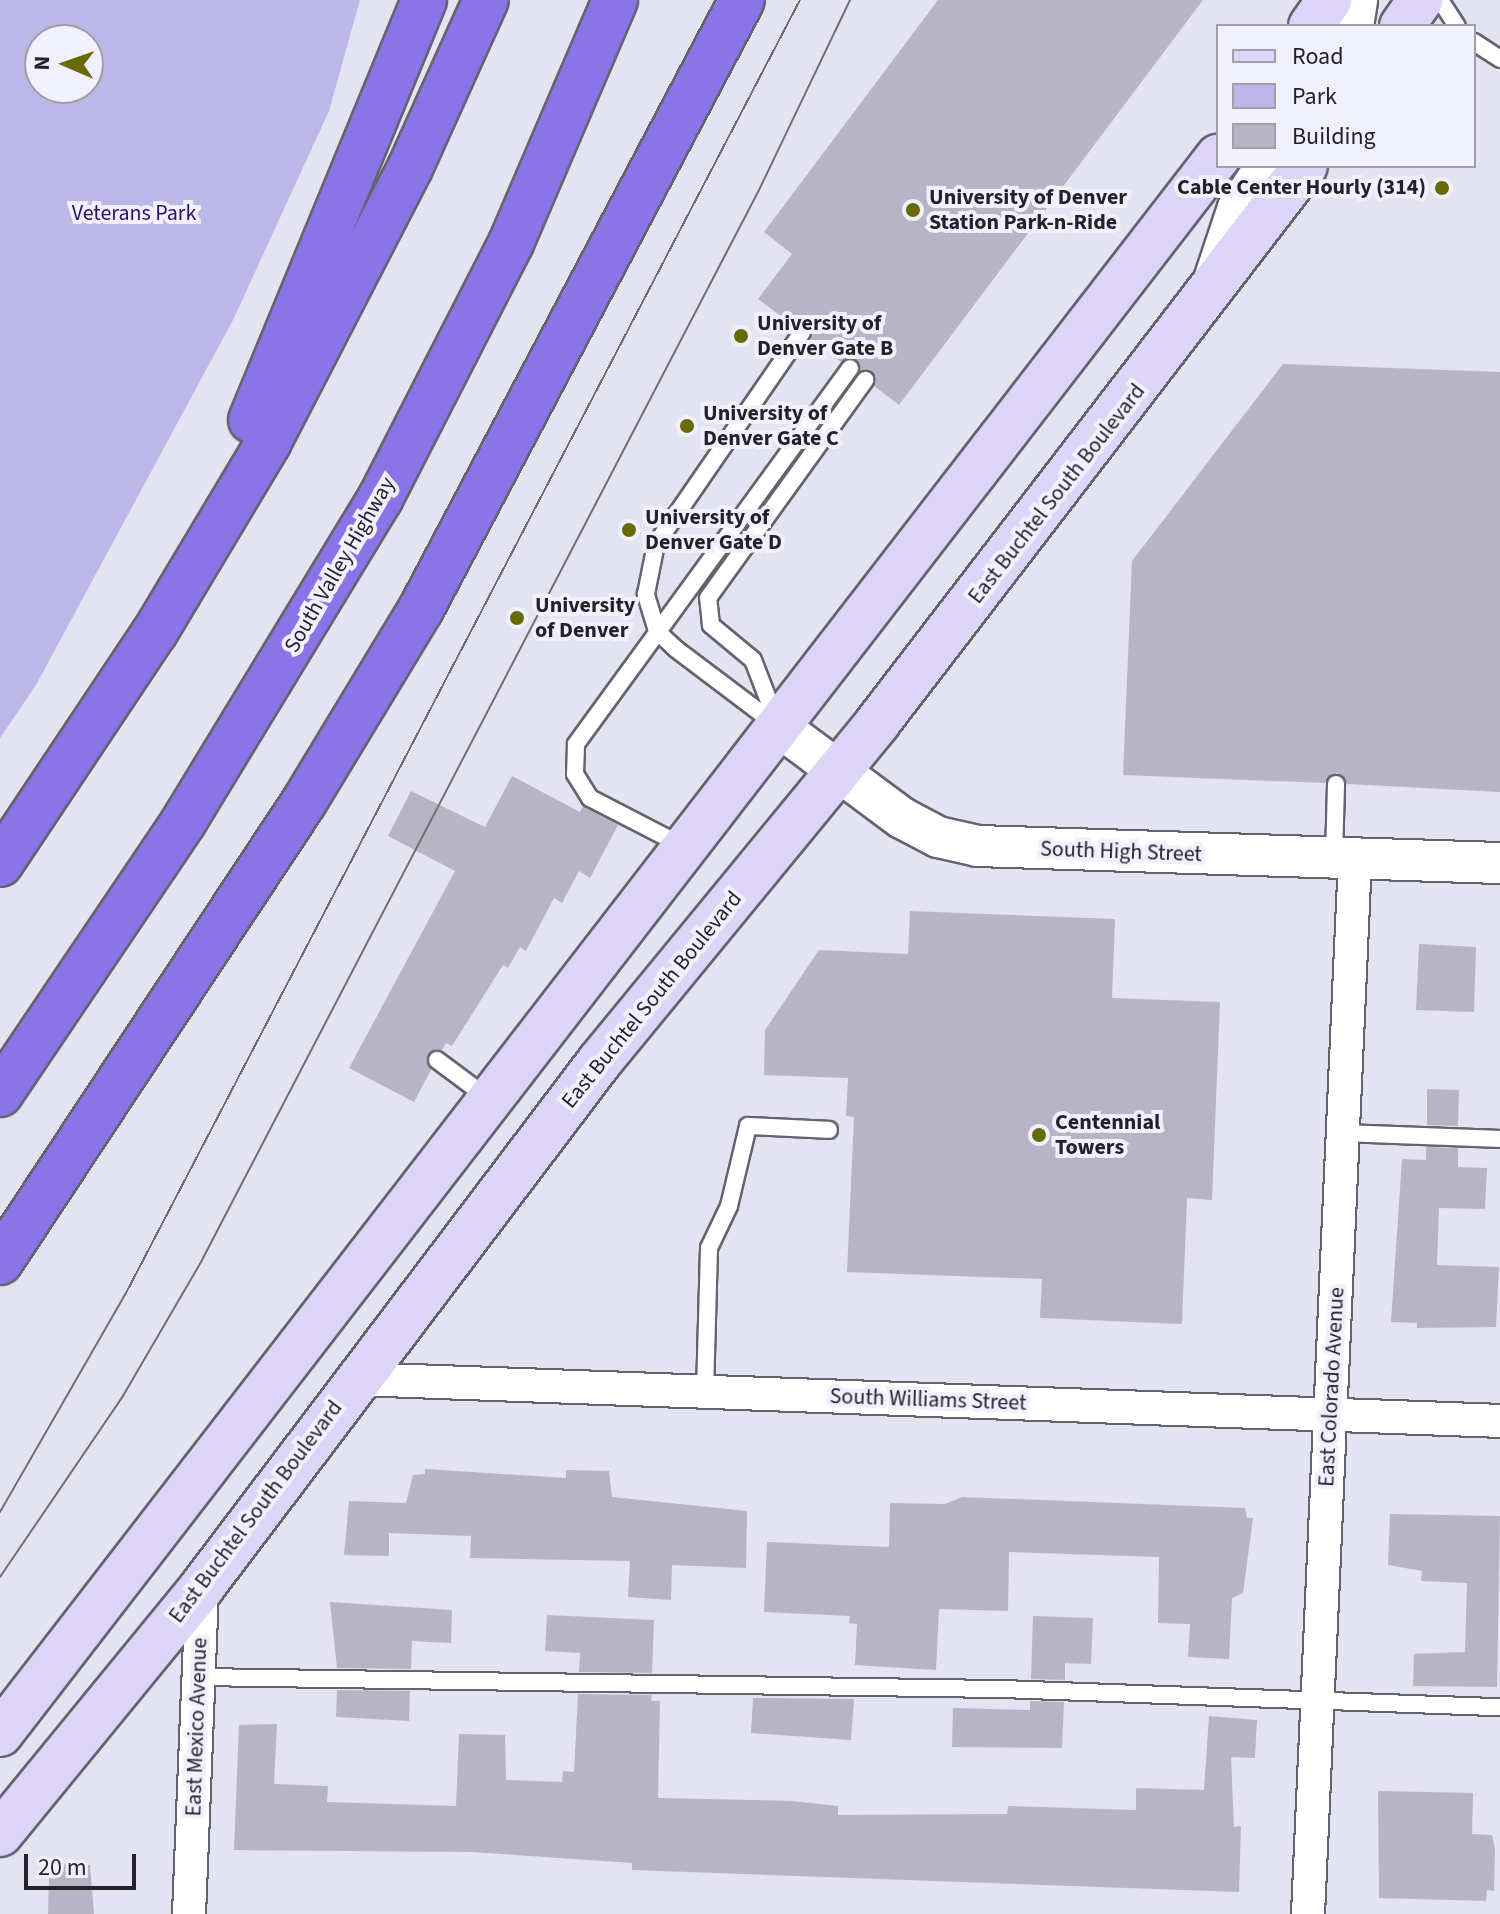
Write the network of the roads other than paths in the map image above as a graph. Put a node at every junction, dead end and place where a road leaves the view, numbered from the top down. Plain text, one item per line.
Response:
1 (424, 0) edge
2 (486, 0) edge
3 (615, 0) edge
4 (708, 0) edge
5 (742, 0) edge
6 (1329, 0) edge
7 (1357, 0) edge
8 (1420, 0) edge
9 (1440, 0) edge
10 (1312, 24) edge
11 (1353, 24) edge
12 (1403, 24) edge
13 (1456, 24) edge
14 (1476, 43) edge
15 (1500, 59) edge
16 (1216, 160) edge
17 (1265, 168) edge
18 (1304, 168) edge
19 (1207, 300) junction
20 (802, 332) dead end
21 (551, 366) junction
22 (850, 368) dead end
23 (865, 380) dead end
24 (657, 631) junction
25 (117, 691) junction
26 (778, 726) junction
27 (839, 771) junction
28 (1336, 784) dead end
29 (684, 847) junction
30 (1344, 859) junction
31 (1500, 863) edge
32 (0, 864) edge
33 (437, 1060) dead end
34 (0, 1094) edge
35 (488, 1098) junction
36 (829, 1130) dead end
37 (1344, 1133) junction
38 (1500, 1139) edge
39 (0, 1262) edge
40 (357, 1379) junction
41 (705, 1392) junction
42 (1331, 1415) junction
43 (1500, 1421) edge
44 (202, 1587) junction
45 (198, 1677) junction
46 (1317, 1701) junction
47 (1500, 1707) edge
48 (0, 1734) edge
49 (0, 1834) edge
50 (189, 1914) edge
51 (1308, 1914) edge

1 - 25 highway
2 - 25 highway
3 - 34 highway, South Valley Highway
4 - 21 highway
5 - 21 highway
6 - 10 main road
7 - 11 street
8 - 12 main road
9 - 13 lane
14 - 15 lane
16 - 26 main road
17 - 19 street
18 - 19 main road, East Buchtel South Boulevard
19 - 27 main road, East Buchtel South Boulevard
20 - 24 lane
21 - 39 highway
22 - 24 lane
23 - 26 lane
24 - 26 lane
24 - 29 lane
25 - 32 highway
26 - 27 street, South High Street
26 - 29 main road
27 - 30 street, South High Street
27 - 40 main road, East Buchtel South Boulevard
28 - 30 lane
29 - 35 main road
30 - 31 street, South High Street
30 - 37 street, East Colorado Avenue
33 - 35 lane
35 - 48 main road
36 - 41 lane
37 - 38 lane
37 - 42 street, East Colorado Avenue
40 - 41 street, South Williams Street
40 - 44 main road, East Buchtel South Boulevard
41 - 42 street, South Williams Street
42 - 43 street, South Williams Street
42 - 46 street, East Colorado Avenue
44 - 45 street, East Mexico Avenue
44 - 49 main road, East Buchtel South Boulevard
45 - 46 lane
45 - 50 street, East Mexico Avenue
46 - 47 lane
46 - 51 street, East Colorado Avenue

